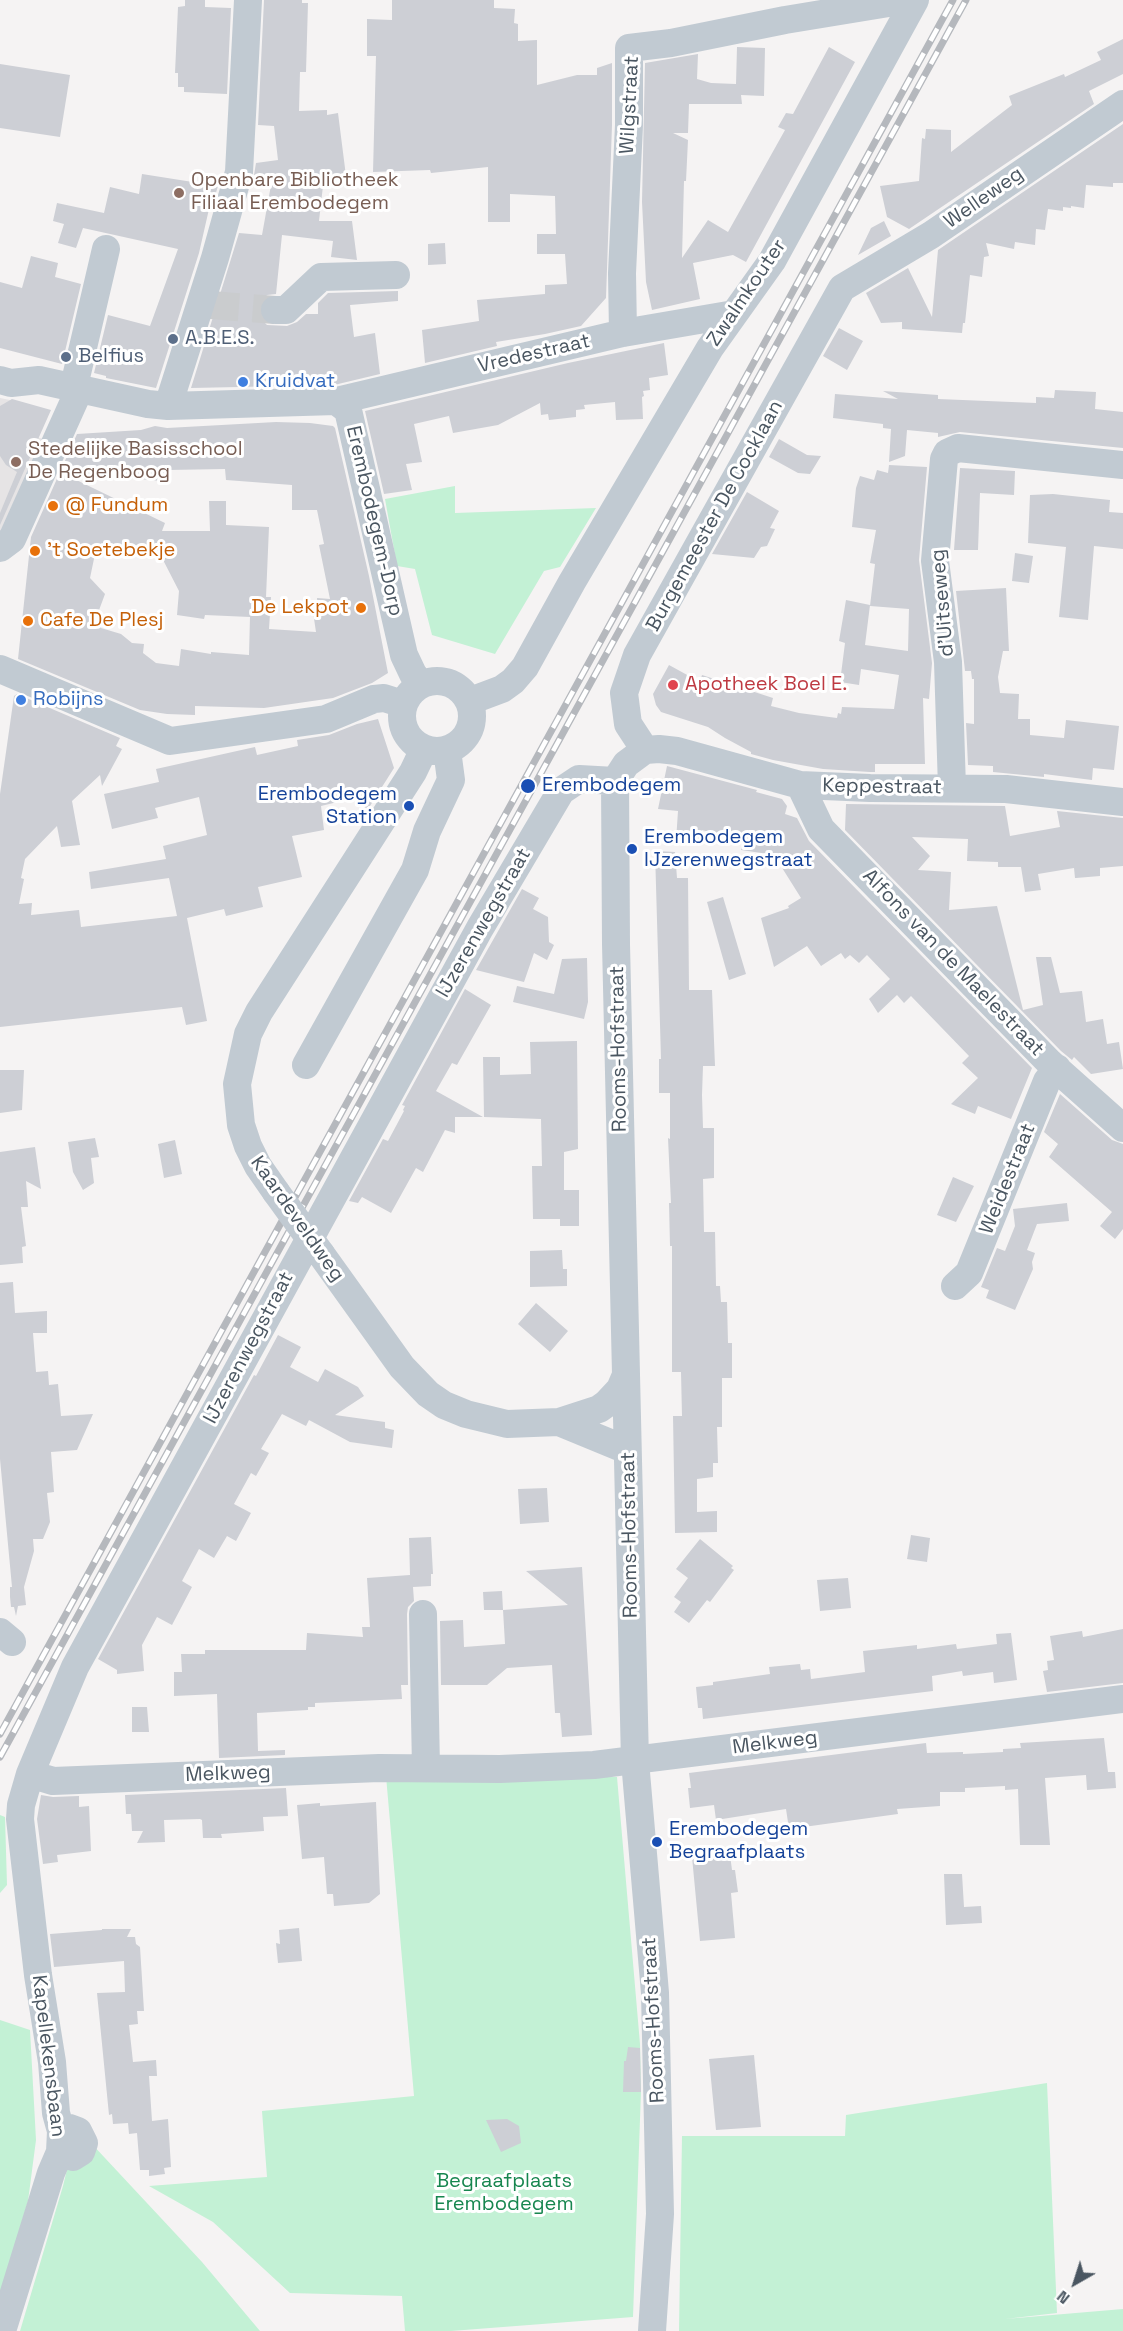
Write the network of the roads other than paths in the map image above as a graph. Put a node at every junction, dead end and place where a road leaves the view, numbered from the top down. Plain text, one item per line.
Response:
1 (248, 0) edge
2 (907, 0) edge
3 (915, 0) edge
4 (1123, 104) edge
5 (106, 249) dead end
6 (396, 275) dead end
7 (842, 288) joint
8 (274, 310) tunnel mouth
9 (734, 314) junction
10 (622, 333) junction
11 (0, 380) edge
12 (77, 387) junction
13 (336, 401) junction
14 (168, 406) junction
15 (1123, 465) edge
16 (0, 548) edge
17 (0, 669) edge
18 (412, 694) junction
19 (470, 700) junction
20 (436, 749) junction
21 (645, 750) junction
22 (615, 781) junction
23 (800, 785) junction
24 (952, 788) junction
25 (1123, 802) edge
26 (306, 1065) dead end
27 (1056, 1068) junction
28 (1123, 1128) edge
29 (955, 1286) dead end
30 (626, 1375) junction
31 (559, 1422) junction
32 (627, 1450) junction
33 (423, 1614) dead end
34 (1123, 1699) edge
35 (635, 1761) junction
36 (426, 1768) junction
37 (30, 1774) junction
38 (2, 2331) edge
39 (652, 2331) edge

1 - 14 street
2 - 10 street, Wilgstraat
3 - 9 street, Zwalmkouter
4 - 7 street, Welleweg
5 - 12 street
6 - 8 street
7 - 21 street, Burgemeester De Cocklaan
9 - 10 street, Vredestraat
9 - 19 street, Zwalmkouter
10 - 13 street, Vredestraat
11 - 12 street, Erembodegem-Dorp
12 - 14 street, Erembodegem-Dorp
12 - 16 street
13 - 14 street, Erembodegem-Dorp
13 - 18 street, Erembodegem-Dorp
15 - 24 street, d'Uitseweg
17 - 18 street
18 - 19 street
18 - 20 street
19 - 20 street
20 - 26 street
20 - 31 street, Kaardeveldweg, bridge
21 - 22 street
21 - 23 street, Keppestraat
22 - 30 street, Rooms-Hofstraat
22 - 37 street, IJzerenwegstraat
23 - 24 street, Keppestraat
23 - 27 street, Alfons van de Maelestraat
24 - 25 street, Keppestraat
27 - 28 street, Alfons van de Maelestraat
27 - 29 street, Weidestraat
30 - 31 street
30 - 32 street, Rooms-Hofstraat
31 - 32 street, Kaardeveldweg
32 - 35 street, Rooms-Hofstraat
33 - 36 street
34 - 35 street, Melkweg
35 - 36 street, Melkweg
35 - 39 street, Rooms-Hofstraat
36 - 37 street, Melkweg
37 - 38 street, Kapellekensbaan

